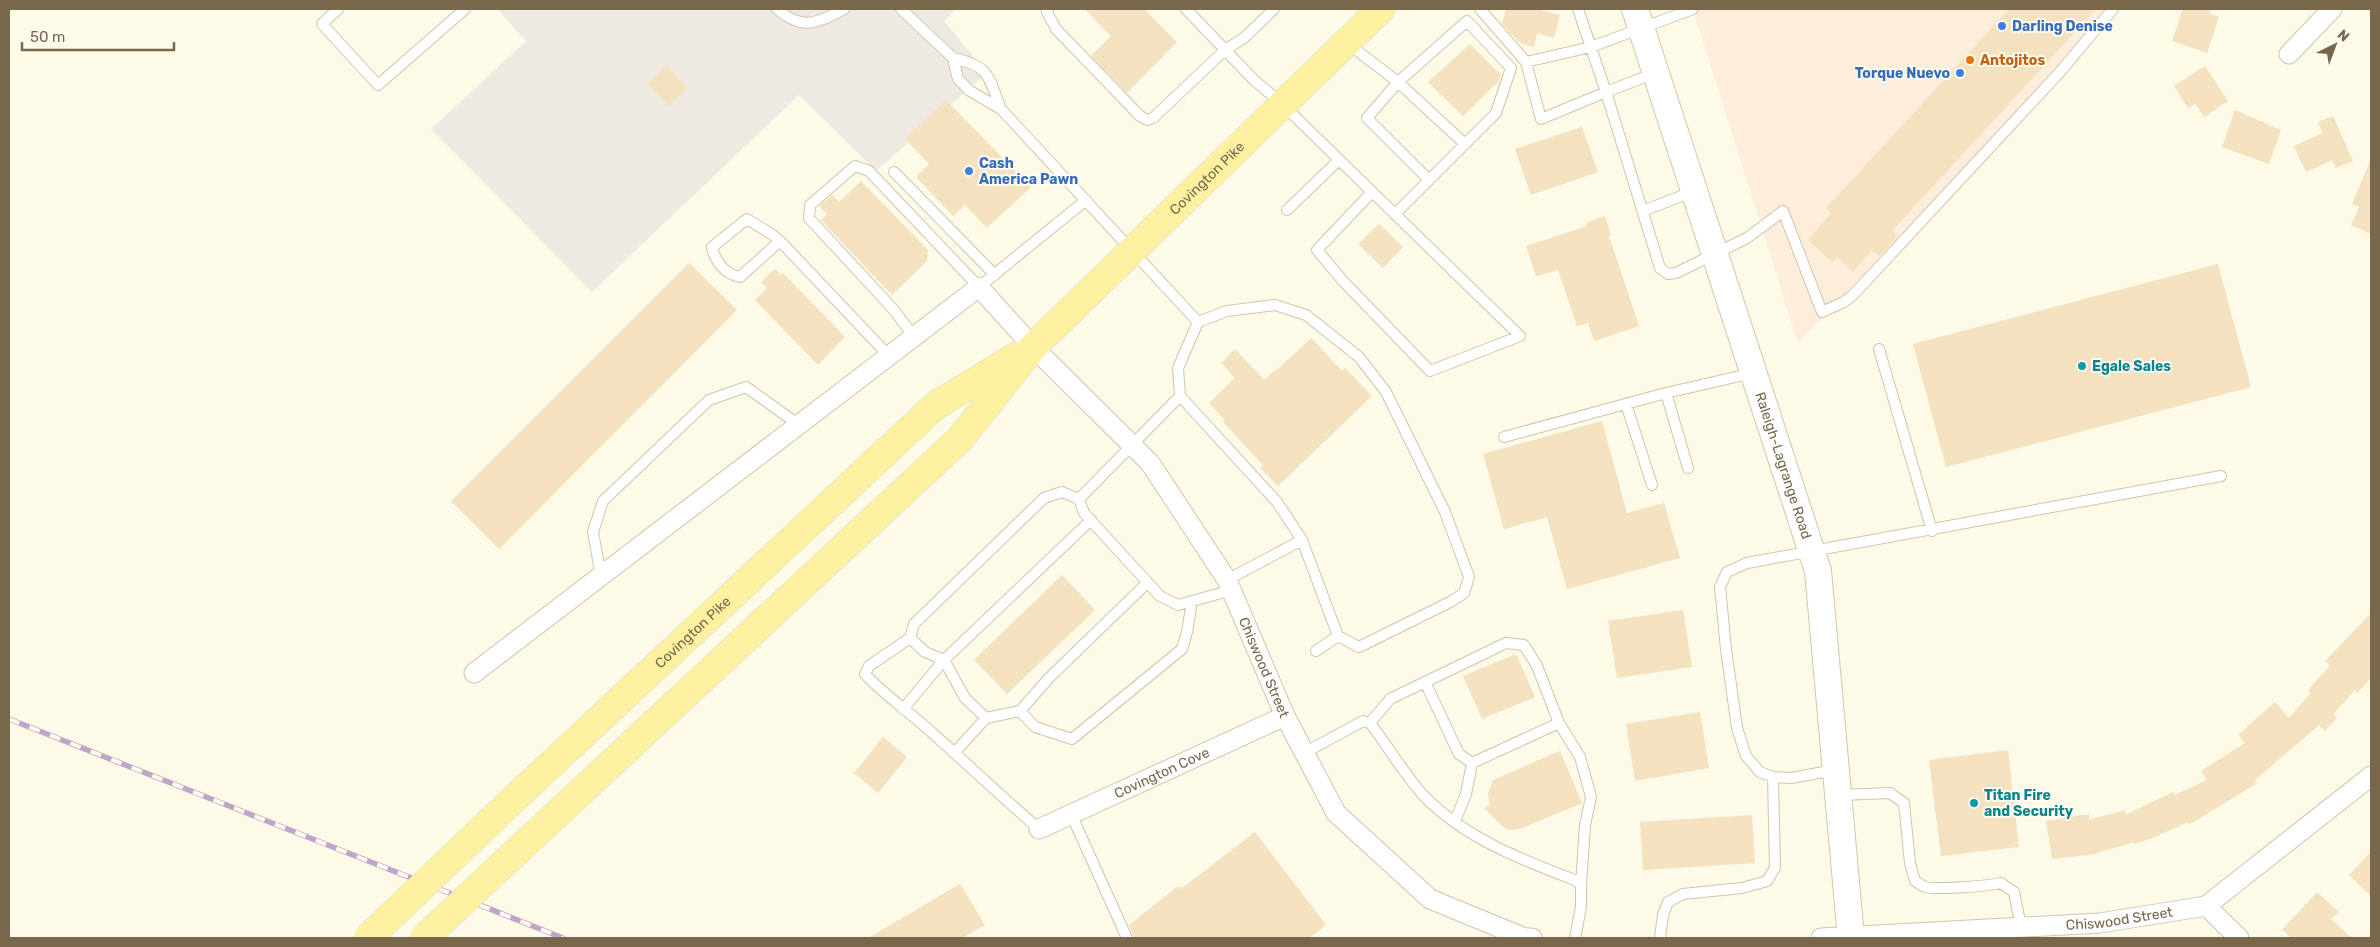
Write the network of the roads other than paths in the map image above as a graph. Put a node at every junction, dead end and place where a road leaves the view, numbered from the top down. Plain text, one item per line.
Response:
1 (338, 9) edge
2 (465, 9) edge
3 (777, 9) edge
4 (844, 9) edge
5 (901, 9) edge
6 (1048, 9) edge
7 (1186, 9) edge
8 (1274, 9) edge
9 (1381, 9) edge
10 (1480, 9) edge
11 (1578, 9) edge
12 (1693, 9) edge
13 (2113, 9) edge
14 (2332, 9) edge
15 (1639, 19) edge
16 (1346, 42) junction
17 (1591, 47) junction
18 (1225, 50) junction
19 (2289, 54) dead end
20 (953, 58) junction
21 (1526, 62) junction
22 (1656, 73) junction
23 (1398, 82) junction
24 (1606, 92) junction
25 (1282, 104) junction
26 (1001, 109) junction
27 (1465, 144) junction
28 (1339, 160) junction
29 (894, 172) dead end
30 (1429, 180) junction
31 (1695, 191) junction
32 (1372, 192) junction
33 (1086, 200) junction
34 (1287, 210) dead end
35 (1642, 211) junction
36 (1395, 214) junction
37 (780, 241) junction
38 (1133, 250) junction
39 (1716, 254) junction
40 (995, 275) junction
41 (979, 288) junction
42 (1198, 322) junction
43 (914, 337) junction
44 (1033, 346) junction
45 (1879, 349) dead end
46 (889, 356) junction
47 (1754, 372) junction
48 (1666, 393) junction
49 (1180, 396) junction
50 (1626, 404) junction
51 (799, 425) junction
52 (1504, 438) dead end
53 (1133, 446) junction
54 (1688, 468) dead end
55 (2221, 476) dead end
56 (1652, 485) dead end
57 (1079, 498) junction
58 (1091, 520) junction
59 (1932, 530) junction
60 (1302, 540) junction
61 (1812, 552) junction
62 (601, 576) junction
63 (1147, 583) junction
64 (1230, 585) junction
65 (1192, 601) junction
66 (1338, 636) junction
67 (910, 638) junction
68 (1316, 651) dead end
69 (944, 660) junction
70 (474, 672) dead end
71 (1425, 682) junction
72 (904, 709) junction
73 (1020, 711) junction
74 (1285, 716) junction
75 (986, 718) junction
76 (1370, 723) junction
77 (1559, 723) junction
78 (954, 753) junction
79 (1304, 753) junction
80 (1472, 763) junction
81 (2371, 776) edge
82 (1773, 777) junction
83 (1838, 782) junction
84 (1071, 814) junction
85 (1455, 821) junction
86 (1039, 828) joint
87 (1581, 885) junction
88 (2206, 906) junction
89 (2021, 928) junction
90 (1851, 937) edge
91 (368, 938) edge
92 (424, 938) edge
93 (1127, 938) edge
94 (1525, 938) edge
95 (1532, 938) edge
96 (1574, 938) edge
97 (1660, 938) edge
98 (1821, 938) edge
99 (2239, 938) edge

1 - 2 lane
3 - 4 lane
5 - 20 lane
6 - 18 lane
7 - 18 lane
8 - 18 lane
9 - 16 main road, Covington Pike
10 - 21 lane
11 - 17 lane
12 - 15 lane
13 - 39 lane
14 - 19 street
15 - 17 lane
15 - 22 main road, Raleigh-Lagrange Road
16 - 23 lane
16 - 25 main road, Covington Pike
17 - 21 lane
17 - 24 lane
18 - 25 lane
20 - 26 lane
20 - 26 lane
21 - 24 lane
22 - 24 lane
22 - 31 main road, Raleigh-Lagrange Road
23 - 27 lane
23 - 27 lane
23 - 30 lane
24 - 35 lane
25 - 28 lane
25 - 38 main road, Covington Pike
26 - 33 lane
27 - 30 lane
28 - 32 lane
28 - 34 lane
29 - 40 lane
30 - 36 lane
31 - 35 lane
31 - 39 main road, Raleigh-Lagrange Road
32 - 36 lane
32 - 36 lane
33 - 38 lane
33 - 40 lane
35 - 39 lane
37 - 37 lane
37 - 46 lane
38 - 42 lane
38 - 44 main road, Covington Pike
39 - 47 main road, Raleigh-Lagrange Road
40 - 41 lane
41 - 43 street
41 - 43 lane
41 - 44 street, Chiswood Street
42 - 49 lane
42 - 66 lane
43 - 46 street
44 - 53 street, Chiswood Street
44 - 91 main road, Covington Pike, bridge
44 - 92 main road, Covington Pike, bridge
45 - 59 lane
46 - 51 street
47 - 48 lane
47 - 61 main road, Raleigh-Lagrange Road
48 - 50 lane
48 - 54 lane
49 - 53 lane
49 - 60 lane
50 - 52 lane
50 - 56 lane
51 - 62 street
51 - 62 lane
53 - 57 lane
53 - 64 street, Chiswood Street
55 - 59 lane
57 - 58 lane
57 - 67 lane
58 - 63 lane
58 - 69 lane
59 - 61 lane
60 - 64 lane
60 - 66 lane
61 - 82 lane
61 - 83 main road, Raleigh-Lagrange Road
62 - 70 street
63 - 65 lane
63 - 73 lane
64 - 65 lane
64 - 74 street, Chiswood Street
65 - 73 lane
66 - 68 lane
67 - 69 lane
67 - 72 lane
69 - 72 lane
69 - 75 lane
71 - 76 lane
71 - 77 lane
71 - 80 lane
72 - 78 lane
73 - 75 lane
74 - 79 street, Chiswood Street
74 - 84 street, Covington Cove
75 - 78 lane
76 - 79 lane
76 - 85 lane
77 - 80 lane
77 - 87 lane
78 - 86 lane
79 - 94 street, Chiswood Street
80 - 85 lane
81 - 88 street, Chiswood Street
82 - 83 lane
82 - 97 lane
83 - 89 lane
83 - 90 main road, Raleigh-Lagrange Road
84 - 86 street, Covington Cove
84 - 93 lane
85 - 87 lane
87 - 96 lane
88 - 89 street, Chiswood Street
88 - 99 street
89 - 90 street, Chiswood Street
90 - 98 street, Chiswood Street
94 - 95 street, Chiswood Street

